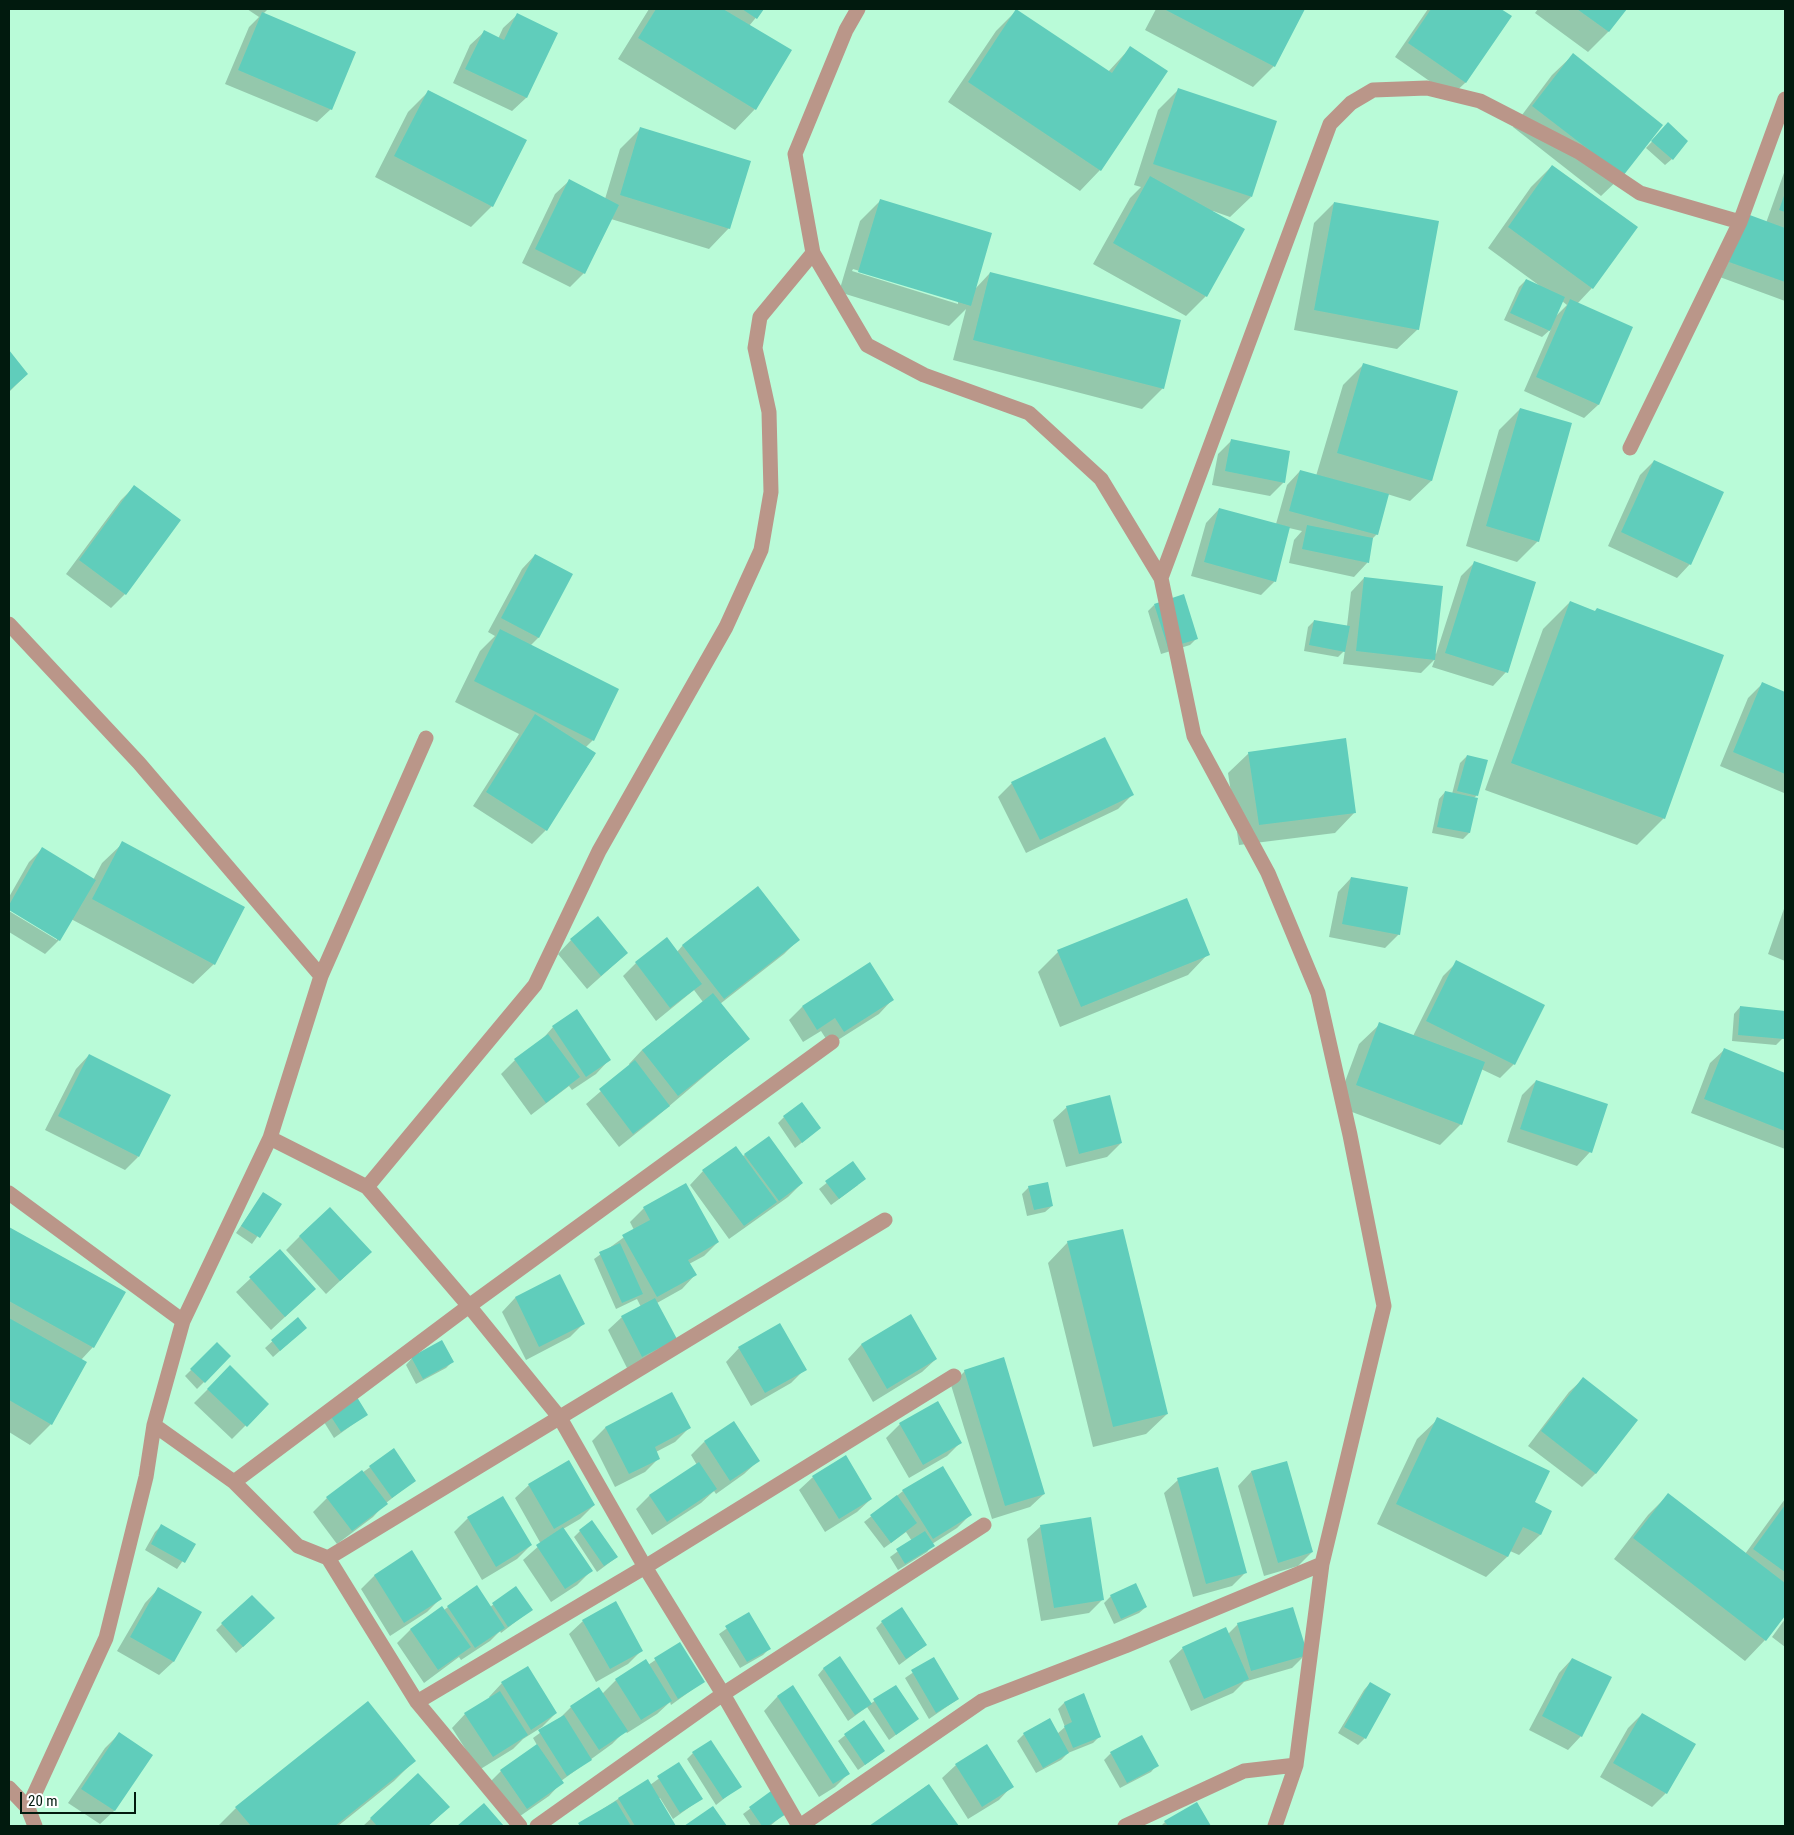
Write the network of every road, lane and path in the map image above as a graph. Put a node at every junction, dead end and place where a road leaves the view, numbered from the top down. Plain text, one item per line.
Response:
1 (858, 9) edge
2 (1785, 100) edge
3 (1740, 222) junction
4 (813, 253) junction
5 (1630, 448) dead end
6 (1161, 578) junction
7 (9, 624) edge
8 (426, 738) dead end
9 (321, 976) junction
10 (832, 1042) dead end
11 (270, 1138) junction
12 (367, 1187) junction
13 (9, 1194) edge
14 (885, 1220) dead end
15 (469, 1306) junction
16 (183, 1322) junction
17 (954, 1376) dead end
18 (560, 1418) junction
19 (154, 1424) junction
20 (234, 1482) junction
21 (984, 1525) dead end
22 (328, 1558) junction
23 (1322, 1564) junction
24 (645, 1567) junction
25 (723, 1694) junction
26 (416, 1702) junction
27 (1296, 1765) junction
28 (9, 1788) edge
29 (28, 1808) junction
30 (35, 1826) edge
31 (520, 1826) edge
32 (536, 1826) edge
33 (799, 1826) edge
34 (1125, 1826) edge
35 (1275, 1826) edge

1 - 4 street
2 - 3 street
3 - 5 street
3 - 6 street
4 - 6 street
4 - 12 street
6 - 23 street
7 - 9 street
8 - 9 street
9 - 11 street
10 - 15 street
11 - 12 street
11 - 16 street
12 - 15 street
13 - 16 street
14 - 18 street
15 - 18 street
15 - 20 street
16 - 19 street
17 - 24 street
18 - 22 street
18 - 24 street
19 - 20 street
19 - 29 street
20 - 22 street
21 - 25 street
22 - 26 street
23 - 27 street
23 - 33 street
24 - 25 street
24 - 26 street
25 - 32 street
25 - 33 street
26 - 31 street
27 - 34 street
27 - 35 street
28 - 29 street
29 - 30 street

